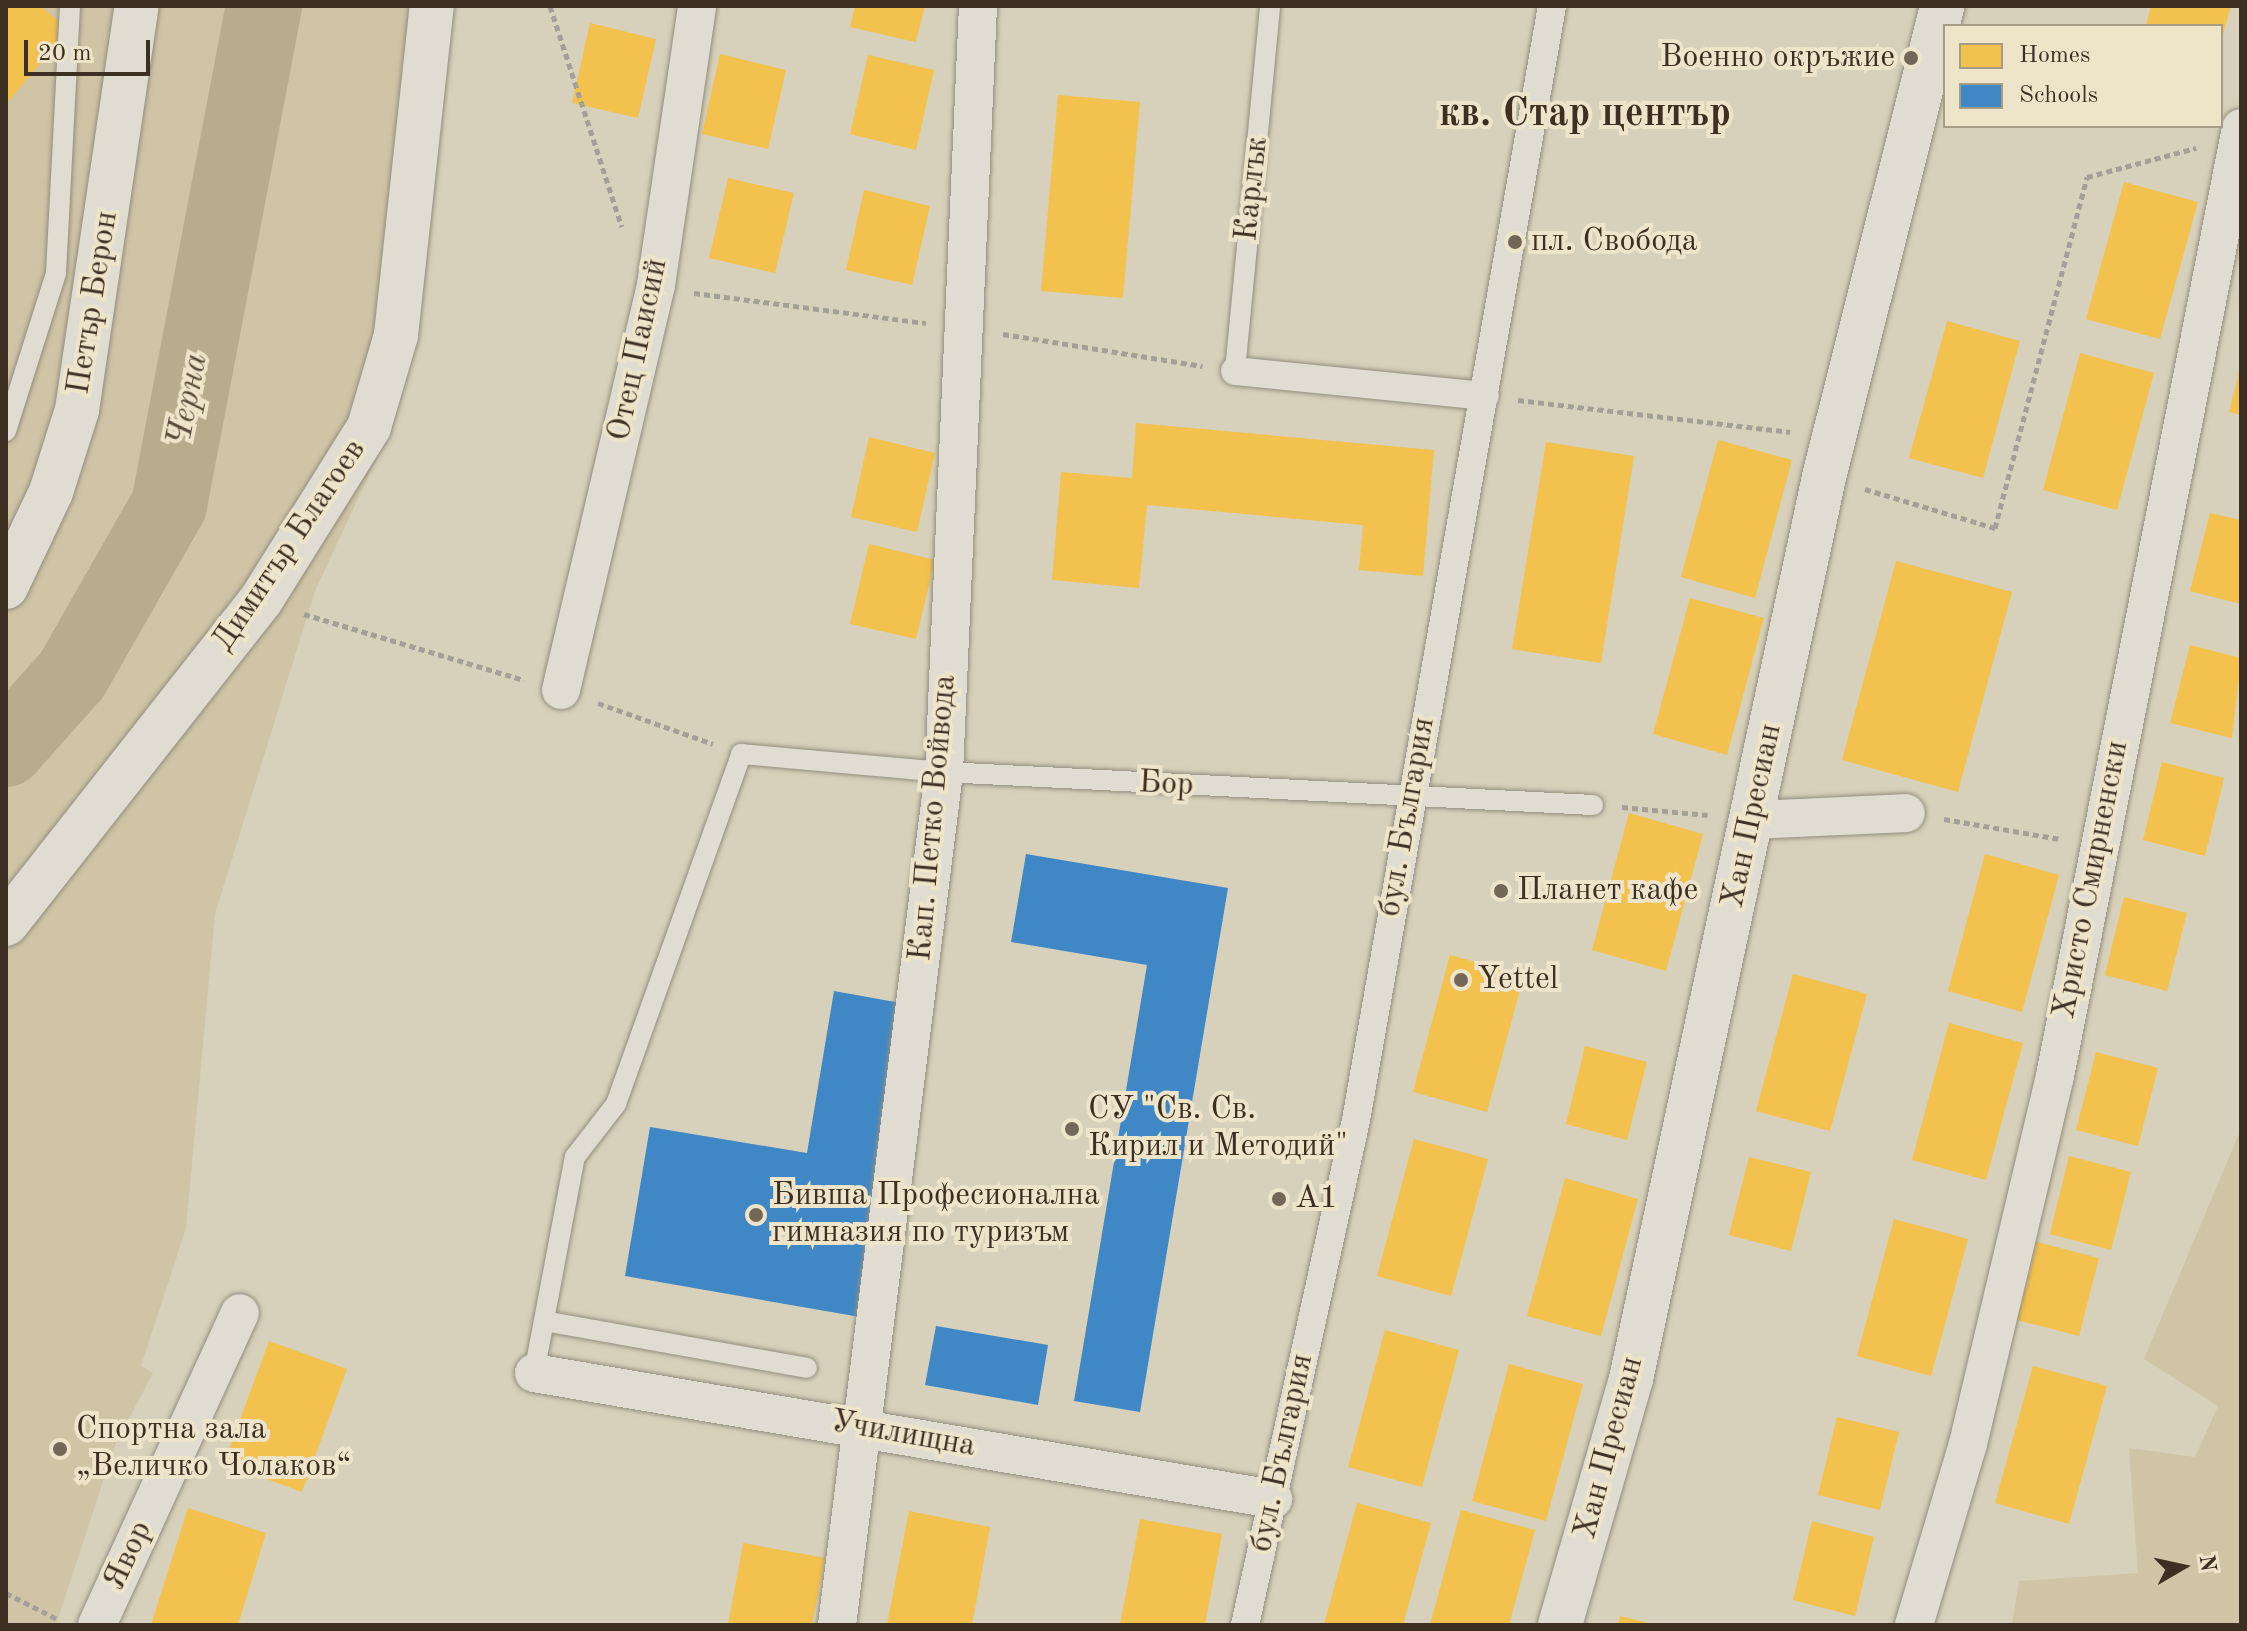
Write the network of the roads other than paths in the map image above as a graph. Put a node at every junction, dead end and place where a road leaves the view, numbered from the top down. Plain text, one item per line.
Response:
1 (70, 6) edge
2 (137, 6) edge
3 (432, 6) edge
4 (697, 6) edge
5 (978, 6) edge
6 (1270, 6) edge
7 (1552, 6) edge
8 (1942, 6) edge
9 (2240, 132) edge
10 (1235, 371) joint
11 (1485, 396) junction
12 (6, 431) edge
13 (6, 587) edge
14 (561, 690) road end
15 (944, 772) junction
16 (1410, 799) junction
17 (1593, 805) road end
18 (1906, 813) road end
19 (1753, 820) junction
20 (6, 924) edge
21 (240, 1313) dead end
22 (544, 1321) junction
23 (807, 1368) dead end
24 (534, 1373) joint
25 (866, 1429) junction
26 (1273, 1499) junction
27 (97, 1625) edge
28 (837, 1625) edge
29 (1245, 1625) edge
30 (1560, 1625) edge
31 (1914, 1625) edge

1 - 12 lane
2 - 13 main road, Петър Берон
3 - 20 main road, Димитър Благоев
4 - 14 street, Отец Паисий
5 - 15 street, Кап. Петко Войвода
6 - 10 lane, Карлък
7 - 11 street, бул. България
8 - 19 main road, Хан Пресиан
9 - 31 street, Христо Смирненски
10 - 11 street
11 - 16 street, бул. България
15 - 16 lane, Бор
15 - 22 lane, Бор
15 - 25 street, Кап. Петко Войвода
16 - 17 lane, Бор
16 - 26 street, бул. България
18 - 19 street
19 - 30 main road, Хан Пресиан
21 - 27 street, Явор
22 - 23 lane
22 - 24 lane
24 - 25 street, Училищна
25 - 26 street, Училищна
25 - 28 street, Кап. Петко Войвода
26 - 29 street, бул. България

